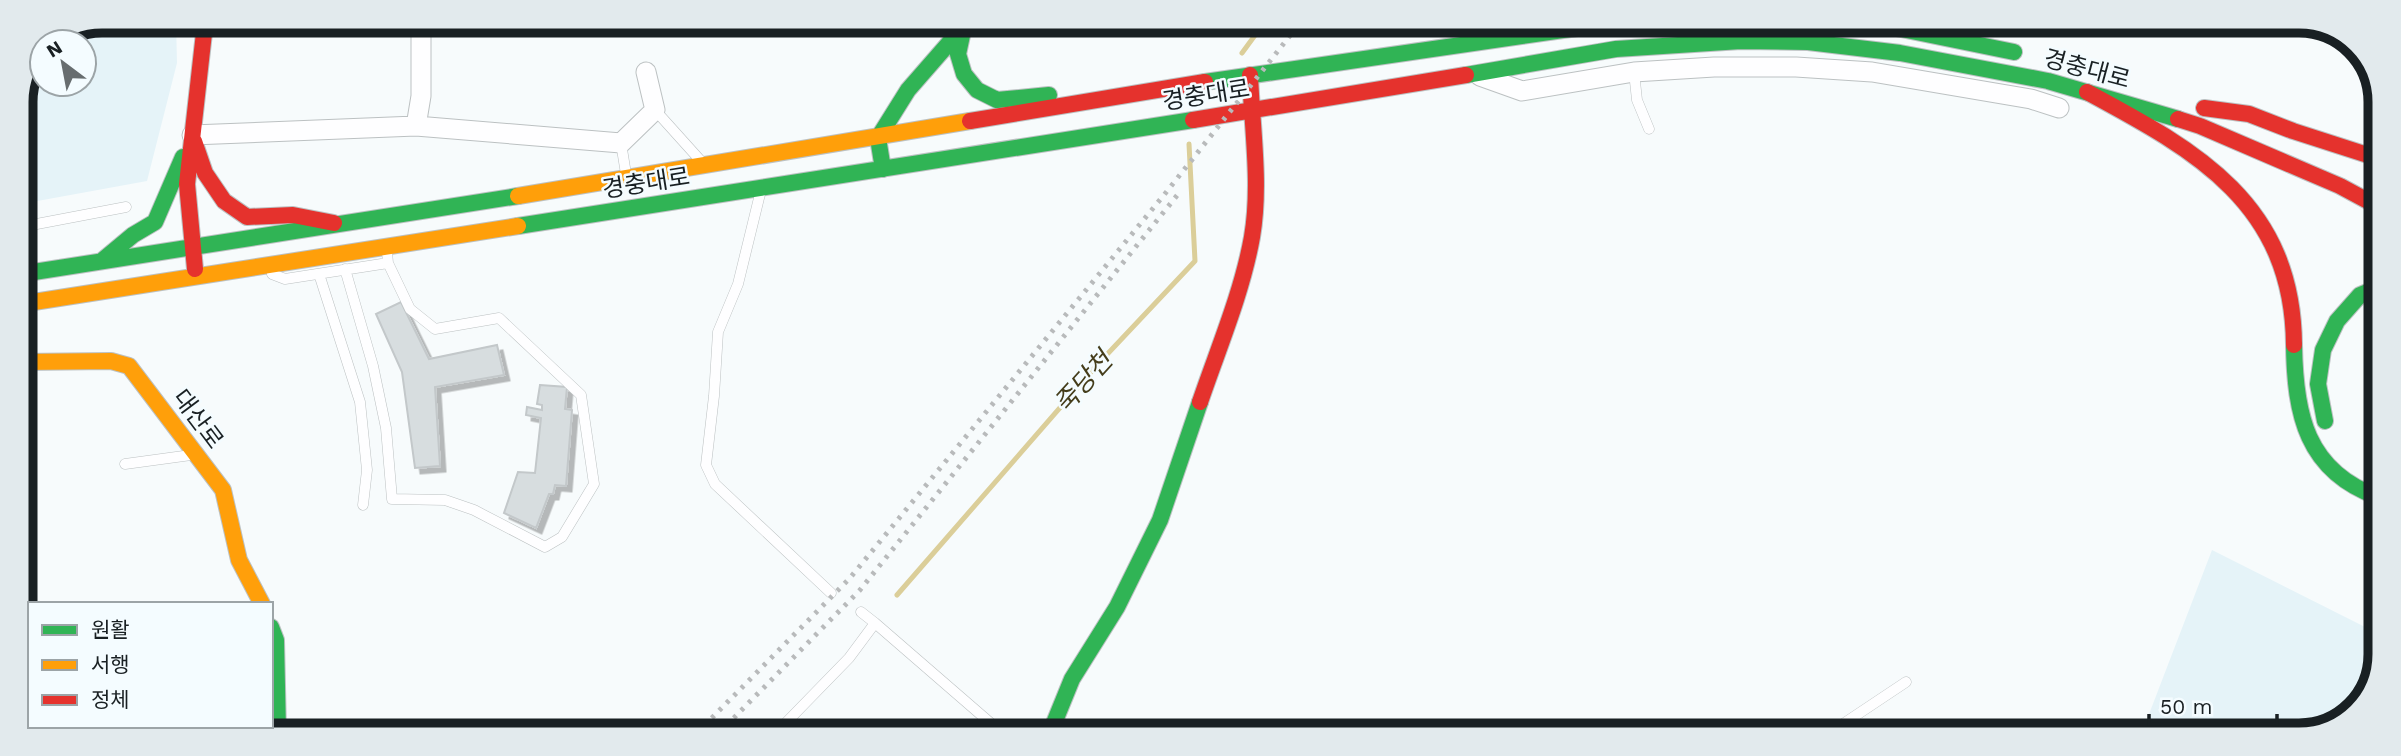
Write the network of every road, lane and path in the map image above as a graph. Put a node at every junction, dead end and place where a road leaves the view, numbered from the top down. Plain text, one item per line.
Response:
1 (204, 33) edge
2 (421, 33) edge
3 (958, 33) edge
4 (964, 33) edge
5 (1542, 33) edge
6 (1810, 33) edge
7 (1920, 33) edge
8 (2029, 56) dead end
9 (1806, 68) junction
10 (646, 72) dead end
11 (1634, 72) junction
12 (1473, 73) junction
13 (1250, 75) junction
14 (2087, 92) junction
15 (1093, 100) junction
16 (2059, 108) dead end
17 (655, 110) junction
18 (1252, 111) junction
19 (416, 126) junction
20 (1649, 129) dead end
21 (192, 135) junction
22 (878, 138) junction
23 (621, 143) junction
24 (2310, 154) dead end
25 (2368, 155) edge
26 (705, 165) junction
27 (883, 169) junction
28 (626, 177) junction
29 (762, 188) junction
30 (2368, 201) edge
31 (126, 207) dead end
32 (382, 218) junction
33 (33, 225) edge
34 (340, 225) junction
35 (192, 247) junction
36 (387, 254) junction
37 (103, 260) junction
38 (256, 268) junction
39 (345, 269) junction
40 (33, 272) edge
41 (319, 274) junction
42 (196, 278) junction
43 (2368, 291) edge
44 (33, 302) edge
45 (33, 362) edge
46 (2336, 440) dead end
47 (196, 455) junction
48 (125, 464) dead end
49 (2368, 492) edge
50 (363, 505) dead end
51 (831, 593) dead end
52 (261, 602) edge
53 (861, 612) dead end
54 (876, 623) junction
55 (273, 632) edge
56 (1906, 682) dead end
57 (278, 723) edge
58 (786, 723) edge
59 (991, 723) edge
60 (1053, 723) edge
61 (1844, 723) edge

1 - 21 main road
2 - 19 street
3 - 22 main road
4 - 15 main road
5 - 13 main road, 경충대로
6 - 9 street
6 - 12 main road, 경충대로
6 - 14 main road, 경충대로
7 - 8 main road, 경충대로
9 - 11 street
9 - 16 street
10 - 17 street
11 - 12 street
11 - 20 lane
12 - 18 main road, 경충대로
13 - 15 main road, 경충대로
13 - 18 main road
14 - 30 main road, 경충대로
14 - 49 main road
15 - 22 main road, 경충대로
17 - 23 street
17 - 26 lane
18 - 27 main road, 경충대로
18 - 60 main road
19 - 21 street
19 - 23 street
21 - 34 main road
21 - 35 main road
21 - 37 main road
22 - 26 main road, 경충대로
22 - 27 main road
23 - 28 lane
24 - 25 main road
26 - 28 main road, 경충대로
27 - 29 main road, 경충대로
28 - 32 main road, 경충대로
29 - 36 main road, 경충대로
29 - 51 lane
31 - 33 lane
32 - 34 main road, 경충대로
32 - 36 main road
34 - 35 main road, 경충대로
35 - 37 main road, 경충대로
35 - 42 main road
36 - 38 main road, 경충대로
36 - 39 lane
36 - 39 lane
37 - 40 main road, 경충대로
38 - 41 lane
38 - 42 main road, 경충대로
39 - 41 lane
41 - 50 lane
42 - 44 main road, 경충대로
43 - 46 main road
45 - 47 main road, 대산로
47 - 48 lane
47 - 52 main road, 대산로
53 - 54 lane
54 - 58 lane
54 - 59 lane
55 - 57 main road
56 - 61 lane

